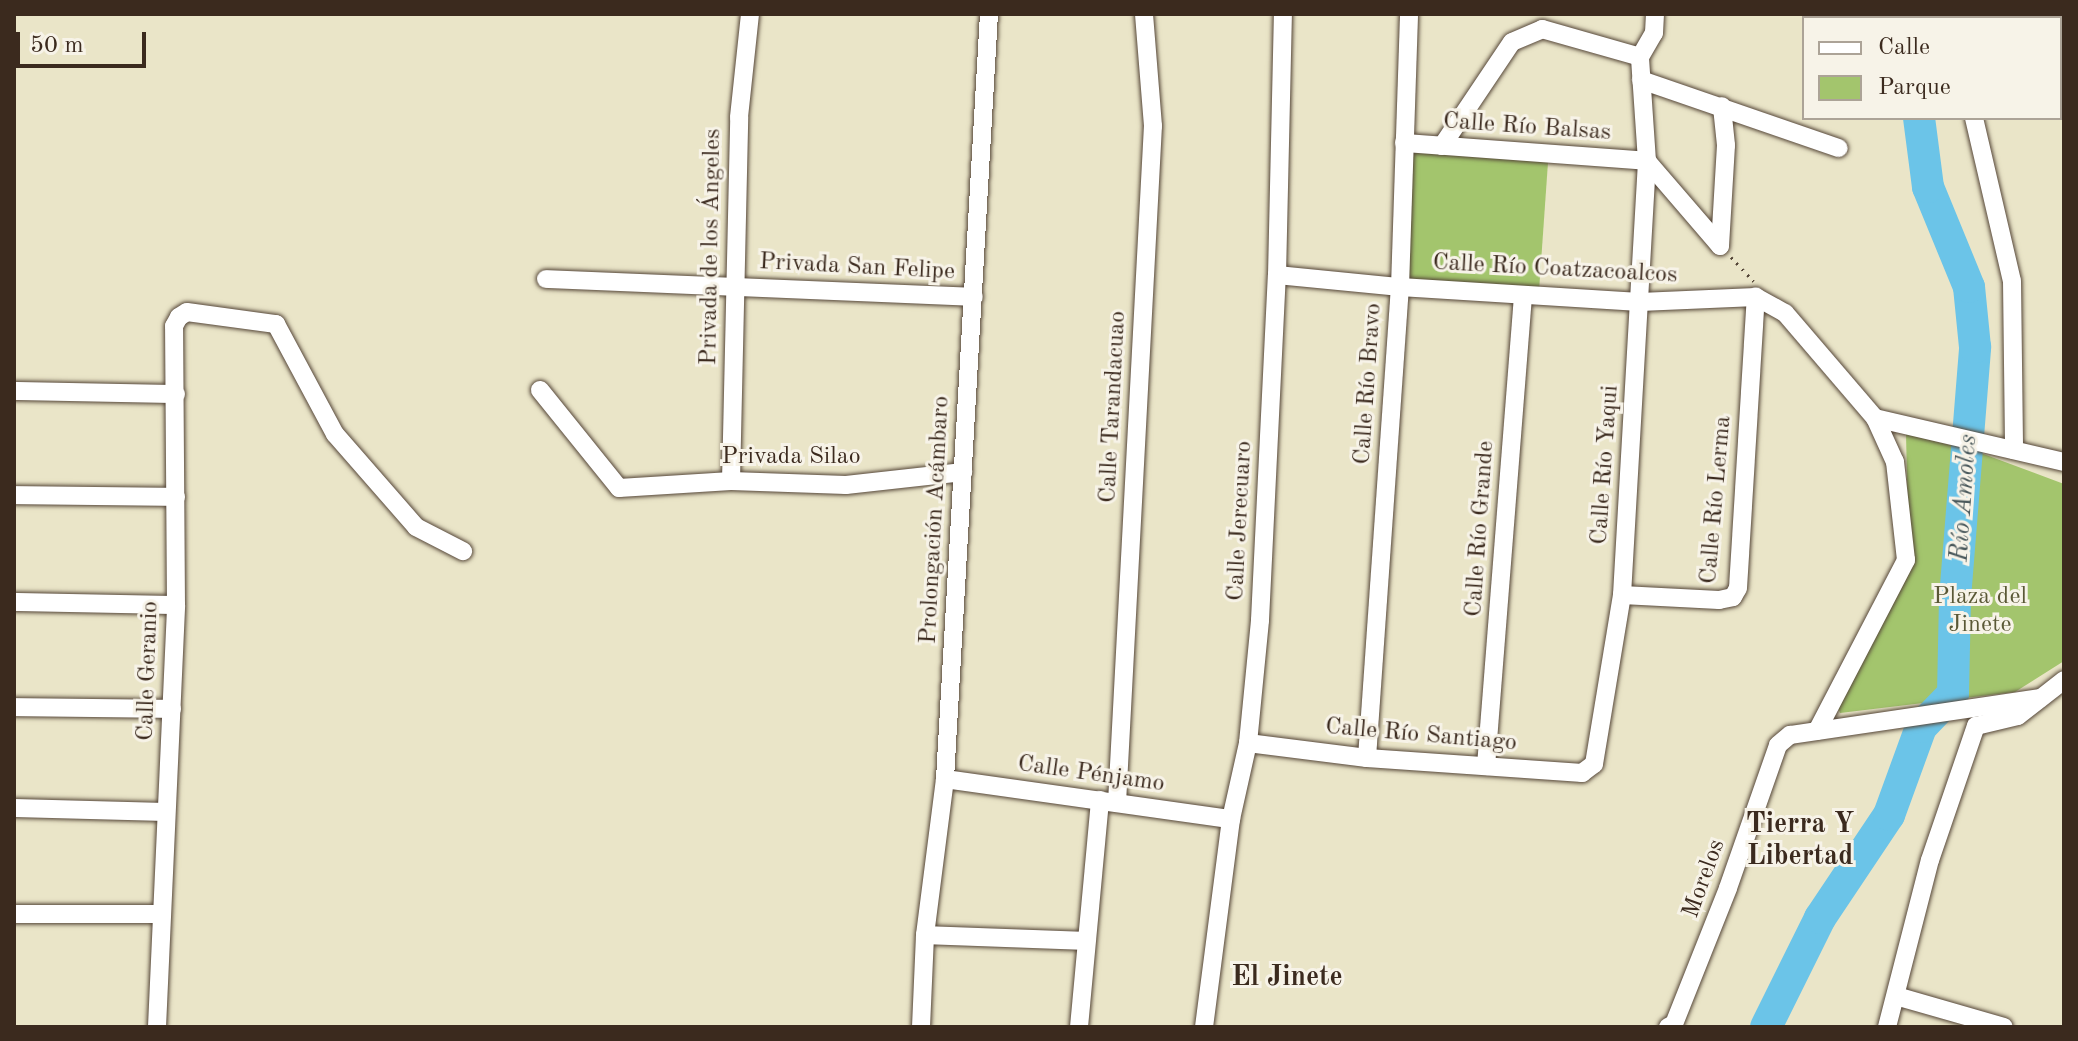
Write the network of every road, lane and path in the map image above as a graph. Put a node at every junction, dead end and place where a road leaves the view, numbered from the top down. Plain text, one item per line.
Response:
1 (750, 14) edge
2 (989, 14) edge
3 (1144, 14) edge
4 (1283, 14) edge
5 (1409, 14) edge
6 (1655, 14) edge
7 (1640, 57) junction
8 (1641, 80) junction
9 (1722, 106) junction
10 (1974, 120) edge
11 (1404, 143) junction
12 (1442, 146) junction
13 (1839, 148) dead end
14 (1647, 161) junction
15 (1277, 275) junction
16 (546, 279) dead end
17 (734, 286) junction
18 (1400, 287) junction
19 (1523, 295) junction
20 (974, 297) junction
21 (1756, 297) junction
22 (1640, 302) junction
23 (540, 390) dead end
24 (14, 391) edge
25 (176, 394) junction
26 (1875, 418) junction
27 (2005, 448) junction
28 (2064, 462) edge
29 (963, 472) junction
30 (731, 481) junction
31 (14, 495) edge
32 (176, 497) junction
33 (463, 551) dead end
34 (1622, 595) junction
35 (14, 602) edge
36 (176, 605) junction
37 (2064, 680) edge
38 (2040, 698) junction
39 (14, 707) edge
40 (172, 709) junction
41 (1817, 731) junction
42 (1248, 743) junction
43 (1367, 758) junction
44 (1486, 766) junction
45 (1590, 769) joint
46 (945, 779) junction
47 (1109, 802) junction
48 (14, 808) edge
49 (166, 812) junction
50 (1231, 819) junction
51 (14, 914) edge
52 (160, 914) junction
53 (925, 935) junction
54 (1086, 941) junction
55 (1896, 996) junction
56 (157, 1027) edge
57 (921, 1027) edge
58 (1079, 1027) edge
59 (1204, 1027) edge
60 (1668, 1027) edge
61 (1887, 1027) edge
62 (2004, 1027) edge

1 - 17 street, Privada de los Ángeles
2 - 20 street, Prolongación Acámbaro
3 - 47 street, Calle Tarandacuao
4 - 15 street, Calle Jerecuaro
5 - 11 street, Calle Río Bravo
6 - 7 street
7 - 8 street, Calle Río Yaqui
7 - 12 street
8 - 9 street
8 - 14 street, Calle Río Yaqui
9 - 13 street
9 - 14 street
10 - 27 street
11 - 12 street, Calle Río Balsas
11 - 18 street, Calle Río Bravo
12 - 14 street, Calle Río Balsas
14 - 22 street, Calle Río Yaqui
15 - 18 street, Calle Río Coatzacoalcos
15 - 42 street, Calle Jerecuaro
16 - 17 street, Privada San Felipe
17 - 20 street, Privada San Felipe
17 - 30 street, Privada de los Ángeles
18 - 19 street, Calle Río Coatzacoalcos
18 - 43 street, Calle Río Bravo
19 - 22 street, Calle Río Coatzacoalcos
19 - 44 street, Calle Río Grande
20 - 29 street, Prolongación Acámbaro
21 - 22 street, Calle Río Coatzacoalcos
21 - 26 street
21 - 34 street, Calle Río Lerma
22 - 34 street, Calle Río Yaqui
23 - 30 street, Privada Silao
24 - 25 street
25 - 32 street, Calle Geranio
25 - 33 street, Calle Geranio
26 - 27 street
26 - 41 street
27 - 28 street
29 - 30 street, Privada Silao
29 - 46 street, Prolongación Acámbaro
31 - 32 street
32 - 36 street, Calle Geranio
34 - 45 street, Calle Río Yaqui
35 - 36 street
36 - 40 street, Calle Geranio
37 - 38 street
38 - 41 street, Morelos
38 - 55 street
39 - 40 street
40 - 49 street, Calle Geranio
41 - 60 street, Morelos
42 - 43 street, Calle Río Santiago
42 - 50 street, Calle Jerecuaro
43 - 44 street, Calle Río Santiago
44 - 45 street, Calle Río Santiago
46 - 47 street, Calle Pénjamo
46 - 53 street, Prolongación Acámbaro
47 - 50 street, Calle Pénjamo
47 - 54 street, Calle Tarandacuao
48 - 49 street
49 - 52 street, Calle Geranio
50 - 59 street, Calle Jerecuaro
51 - 52 street
52 - 56 street, Calle Geranio
53 - 54 street
53 - 57 street, Prolongación Acámbaro
54 - 58 street, Calle Tarandacuao
55 - 61 street
55 - 62 street

